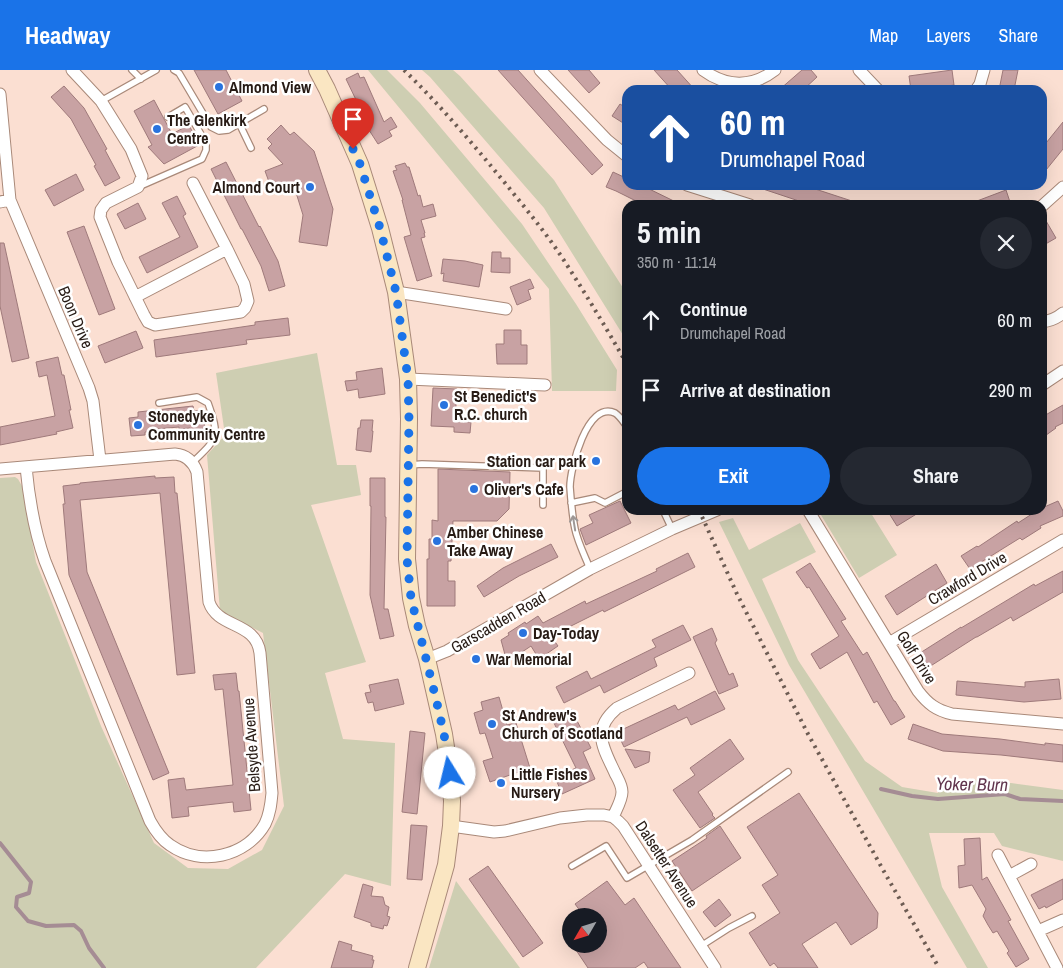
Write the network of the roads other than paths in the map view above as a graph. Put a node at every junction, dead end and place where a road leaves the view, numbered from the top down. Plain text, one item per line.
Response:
1 (72, 70) edge
2 (132, 70) edge
3 (156, 70) edge
4 (174, 70) edge
5 (317, 70) edge
6 (540, 70) edge
7 (703, 70) edge
8 (775, 70) edge
9 (858, 70) edge
10 (984, 70) edge
11 (141, 79) junction
12 (873, 85) edge
13 (979, 85) edge
14 (0, 94) edge
15 (101, 101) junction
16 (264, 108) dead end
17 (168, 117) dead end
18 (239, 123) junction
19 (251, 148) dead end
20 (622, 152) edge
21 (193, 183) dead end
22 (138, 187) junction
23 (1063, 187) edge
24 (702, 190) edge
25 (732, 200) edge
26 (5, 201) edge
27 (1047, 201) edge
28 (228, 249) junction
29 (396, 292) junction
30 (135, 297) junction
31 (506, 309) dead end
32 (1063, 313) edge
33 (1047, 321) edge
34 (1063, 372) edge
35 (408, 379) junction
36 (1047, 382) edge
37 (545, 385) dead end
38 (159, 403) dead end
39 (622, 420) edge
40 (100, 460) junction
41 (193, 462) junction
42 (408, 465) junction
43 (26, 467) junction
44 (0, 469) edge
45 (622, 494) edge
46 (571, 503) junction
47 (543, 505) dead end
48 (665, 515) edge
49 (705, 515) edge
50 (811, 515) edge
51 (672, 529) junction
52 (1063, 540) edge
53 (590, 569) junction
54 (889, 643) junction
55 (427, 659) junction
56 (689, 673) dead end
57 (1063, 724) edge
58 (788, 772) dead end
59 (613, 818) junction
60 (451, 826) junction
61 (998, 856) dead end
62 (1031, 864) dead end
63 (649, 865) junction
64 (572, 866) dead end
65 (1009, 876) junction
66 (752, 916) dead end
67 (1063, 920) edge
68 (1038, 931) junction
69 (701, 946) junction
70 (416, 968) edge
71 (715, 968) edge
72 (1057, 968) edge

1 - 15 street
2 - 11 lane
3 - 11 lane
4 - 18 lane
5 - 29 street
6 - 20 street
7 - 8 street
9 - 12 street
10 - 13 street
11 - 15 lane
14 - 26 street, Boon Drive
15 - 22 street
16 - 18 lane
17 - 22 lane
18 - 19 lane
21 - 28 street
22 - 30 street
23 - 27 street
24 - 25 street
26 - 40 street, Boon Drive
28 - 30 street
28 - 30 street
29 - 31 street
29 - 35 street
32 - 33 street
34 - 36 street
35 - 37 street
35 - 42 street
38 - 41 lane
39 - 46 lane
40 - 41 street
40 - 43 street
41 - 43 street, Belsyde Avenue
42 - 47 lane
42 - 55 street
43 - 44 street
45 - 46 lane
53 -> 46 lane
48 - 51 lane
49 - 51 street, Garscadden Road
50 - 54 street, Golf Drive
51 - 53 street, Garscadden Road
52 - 54 street, Crawford Drive
53 - 55 street, Garscadden Road
54 - 57 street, Golf Drive
55 - 60 street
56 - 59 street
58 - 63 lane
59 - 60 street, Dalsetter Avenue
59 - 63 street, Dalsetter Avenue
60 - 70 street
61 - 65 street
62 - 65 street
63 - 64 lane
63 - 69 street, Dalsetter Avenue
65 - 68 street
66 - 69 lane
67 - 68 street
68 - 72 street
69 - 71 street, Dalsetter Avenue

